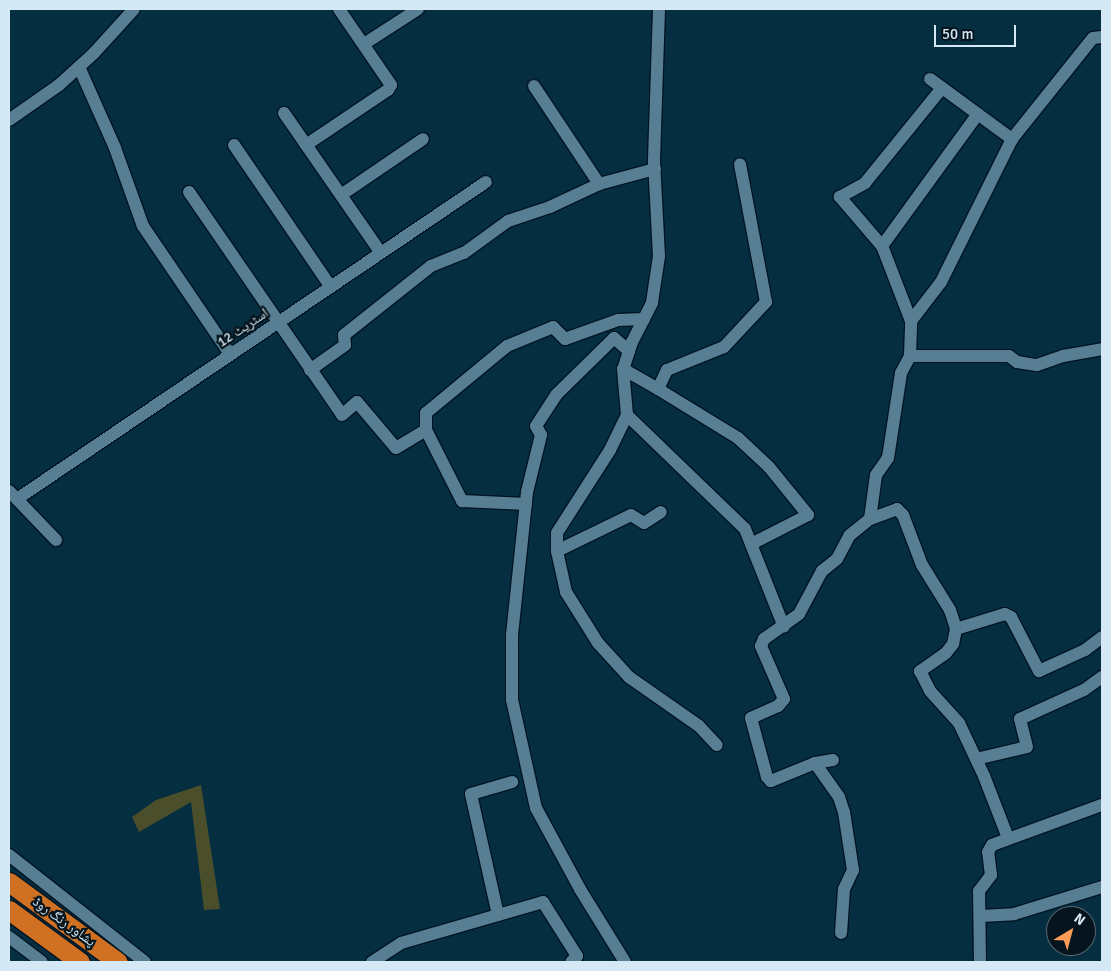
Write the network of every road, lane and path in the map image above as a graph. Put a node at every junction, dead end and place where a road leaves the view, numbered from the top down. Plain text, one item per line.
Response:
1 (134, 9) edge
2 (339, 9) edge
3 (418, 9) edge
4 (658, 9) edge
5 (1102, 37) edge
6 (364, 44) junction
7 (79, 67) junction
8 (930, 80) dead end
9 (534, 86) dead end
10 (942, 88) junction
11 (284, 113) dead end
12 (978, 114) junction
13 (9, 120) edge
14 (423, 139) dead end
15 (1012, 139) junction
16 (234, 145) dead end
17 (306, 145) junction
18 (740, 164) dead end
19 (654, 169) junction
20 (486, 182) dead end
21 (599, 184) junction
22 (189, 192) dead end
23 (340, 194) junction
24 (882, 246) junction
25 (381, 253) junction
26 (332, 287) junction
27 (644, 319) junction
28 (911, 321) junction
29 (277, 323) junction
30 (1102, 349) edge
31 (629, 351) junction
32 (230, 354) junction
33 (910, 356) junction
34 (623, 369) junction
35 (310, 370) junction
36 (658, 389) junction
37 (627, 415) junction
38 (426, 430) junction
39 (13, 495) edge
40 (526, 504) junction
41 (661, 512) dead end
42 (870, 519) junction
43 (56, 540) dead end
44 (751, 544) junction
45 (557, 551) junction
46 (784, 627) junction
47 (956, 629) junction
48 (1102, 637) edge
49 (1102, 677) edge
50 (717, 745) dead end
51 (976, 759) junction
52 (833, 760) dead end
53 (815, 763) junction
54 (512, 782) dead end
55 (1102, 805) edge
56 (1008, 838) junction
57 (9, 855) edge
58 (9, 882) edge
59 (1102, 887) edge
60 (9, 910) edge
61 (498, 915) junction
62 (981, 916) junction
63 (841, 933) dead end
64 (9, 938) edge
65 (42, 962) edge
66 (80, 962) edge
67 (118, 962) edge
68 (144, 962) edge
69 (372, 962) edge
70 (571, 962) edge
71 (625, 962) edge
72 (980, 962) edge

1 - 7 street
2 - 6 street
3 - 6 street
4 - 19 street
5 - 15 street
6 - 17 street
7 - 13 street
7 - 32 street
8 - 10 street
9 - 21 street
10 - 12 street
10 - 24 street
11 - 17 street
12 - 15 street
12 - 24 street
14 - 23 street
15 - 28 street
16 - 26 street
17 - 23 street
18 - 36 street
19 - 21 street
19 - 27 street
20 - 25 street, اسٹریٹ 12
21 - 35 street
22 - 29 street
23 - 25 street
24 - 28 street
25 - 26 street, اسٹریٹ 12
26 - 29 street, اسٹریٹ 12
27 - 31 street
27 - 38 street
28 - 33 street
29 - 32 street, اسٹریٹ 12
29 - 35 street
30 - 33 street
31 - 34 street
31 - 40 street
32 - 39 street, اسٹریٹ 12
33 - 42 street
34 - 36 street
34 - 37 street
35 - 38 street
36 - 44 street
37 - 44 street
37 - 45 street
38 - 40 street
39 - 43 street
40 - 71 street
41 - 45 street
42 - 46 street
42 - 47 street
44 - 46 street
45 - 50 street
46 - 53 street
47 - 48 street
47 - 51 street
49 - 51 street
51 - 56 street
52 - 53 street
53 - 63 street
54 - 61 street
55 - 56 street
56 - 62 street
57 - 68 street
58 - 67 highway, پشاور رنگ روڈ
59 - 62 street
60 - 66 highway, پشاور رنگ روڈ
61 - 69 street
61 - 70 street
62 - 72 street
64 - 65 street

